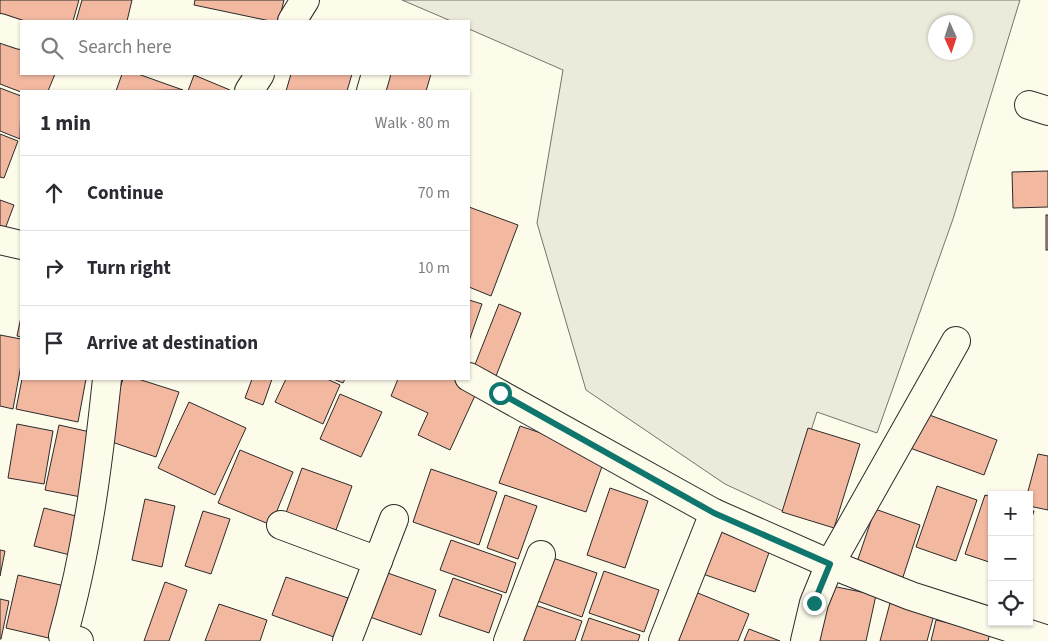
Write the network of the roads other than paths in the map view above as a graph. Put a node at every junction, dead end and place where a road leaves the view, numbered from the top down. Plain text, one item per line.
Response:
1 (0, 28) edge
2 (20, 35) edge
3 (259, 75) edge
4 (376, 75) edge
5 (250, 90) edge
6 (371, 90) edge
7 (0, 240) edge
8 (20, 245) edge
9 (956, 341) dead end
10 (470, 378) edge
11 (107, 380) edge
12 (714, 513) junction
13 (394, 519) dead end
14 (281, 525) dead end
15 (541, 555) dead end
16 (378, 561) junction
17 (830, 564) junction
18 (68, 639) edge
19 (1048, 640) edge
20 (348, 641) edge
21 (508, 641) edge
22 (663, 641) edge
23 (805, 641) edge

1 - 2 street
3 - 5 street
4 - 6 street
7 - 8 street
9 - 17 street
10 - 12 street
11 - 18 street
12 - 17 street
12 - 22 street
13 - 16 street
14 - 16 street
15 - 21 street
16 - 20 street
17 - 19 street
17 - 23 street

